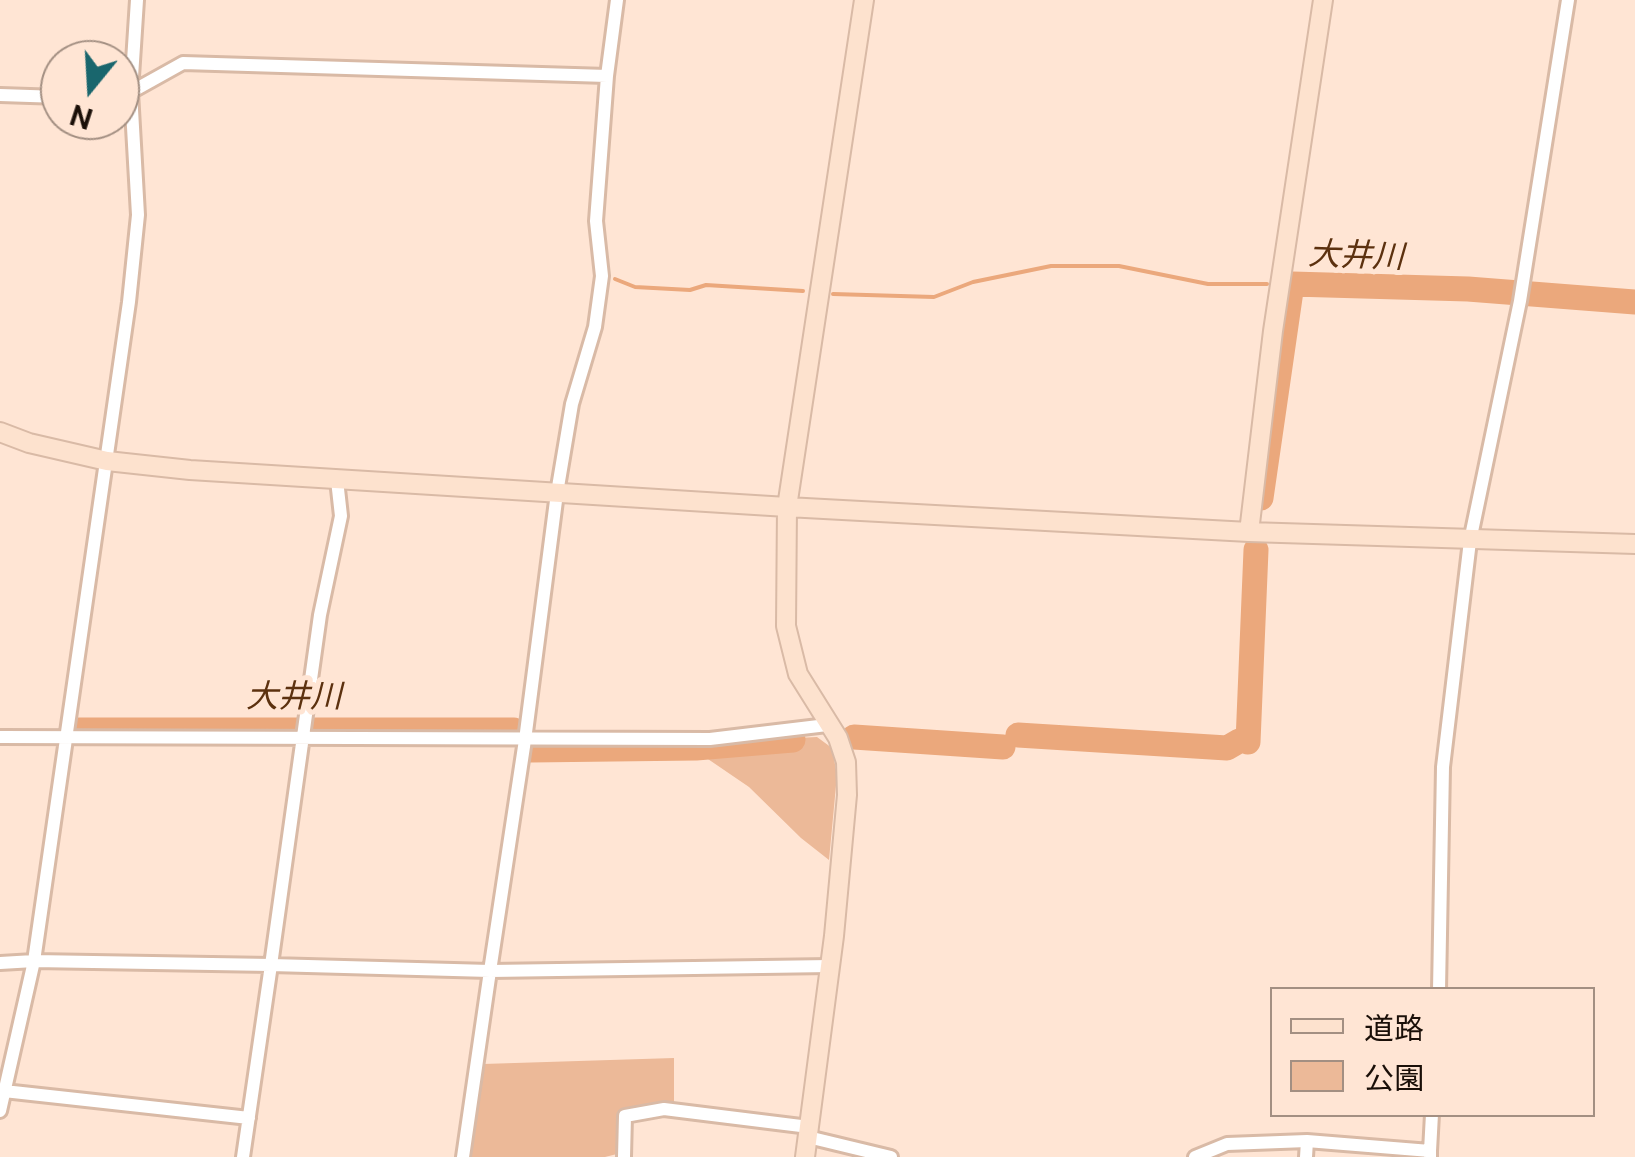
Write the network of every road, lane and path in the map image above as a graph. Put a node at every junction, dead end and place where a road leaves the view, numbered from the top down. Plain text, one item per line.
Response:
1 (137, 0) edge
2 (616, 0) edge
3 (864, 0) edge
4 (1323, 0) edge
5 (1568, 0) edge
6 (132, 40) edge
7 (608, 76) junction
8 (140, 85) edge
9 (0, 95) edge
10 (40, 96) edge
11 (130, 140) edge
12 (0, 432) edge
13 (107, 461) junction
14 (338, 480) junction
15 (557, 493) junction
16 (788, 507) junction
17 (1249, 532) junction
18 (1470, 541) junction
19 (1635, 544) edge
20 (827, 725) junction
21 (0, 736) edge
22 (68, 738) junction
23 (302, 740) junction
24 (525, 740) junction
25 (34, 961) junction
26 (0, 963) edge
27 (272, 965) junction
28 (830, 966) junction
29 (490, 971) junction
30 (1439, 987) edge
31 (4, 1073) edge
32 (4, 1092) junction
33 (0, 1111) edge
34 (1432, 1117) edge
35 (249, 1118) junction
36 (809, 1132) junction
37 (1307, 1141) junction
38 (1430, 1154) edge
39 (244, 1157) edge
40 (463, 1157) edge
41 (624, 1157) edge
42 (806, 1157) edge
43 (891, 1157) edge
44 (1195, 1157) edge
45 (1306, 1157) edge

1 - 6 street
2 - 7 street
3 - 16 street
4 - 17 street
5 - 18 street
7 - 8 street
7 - 15 street
9 - 10 street
11 - 13 street
12 - 13 street
13 - 14 street
13 - 22 street
14 - 15 street
14 - 23 street
15 - 16 street
15 - 24 street
16 - 17 street
16 - 20 street
17 - 18 street
18 - 19 street
18 - 30 street
20 - 24 street
20 - 28 street
21 - 22 street
22 - 23 street
22 - 25 street
23 - 24 street
23 - 27 street
24 - 29 street
25 - 26 street
25 - 27 street
25 - 31 street
27 - 29 street
27 - 35 street
28 - 29 street
28 - 36 street
29 - 40 street
31 - 32 street
32 - 33 street
32 - 35 street
34 - 38 street
35 - 39 street
36 - 41 street
36 - 42 street
36 - 43 street
37 - 38 street
37 - 44 street
37 - 45 street

